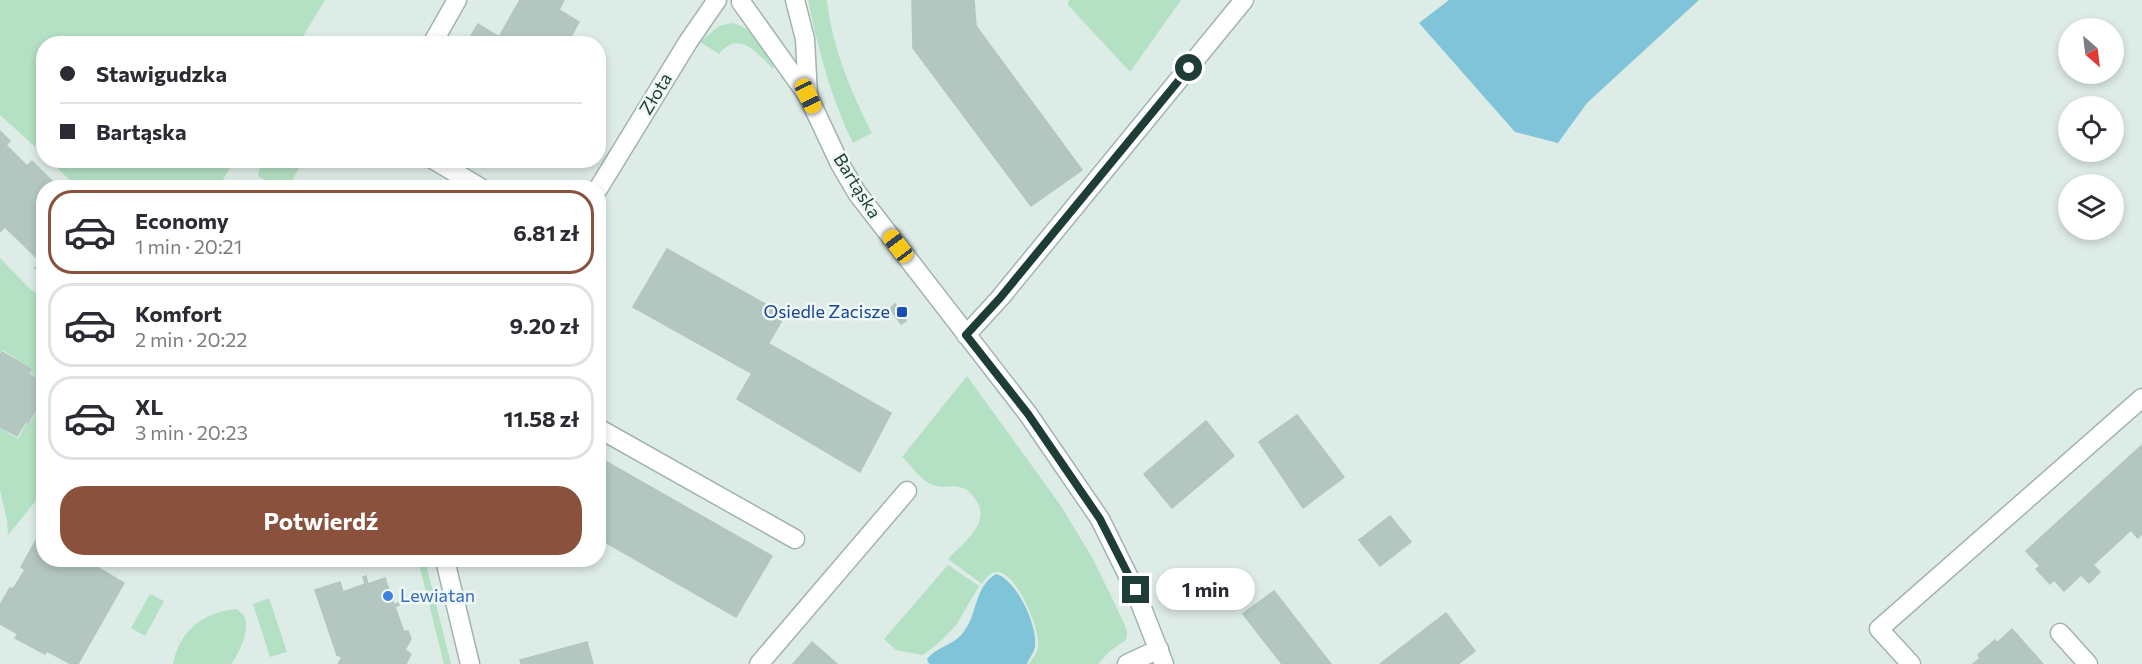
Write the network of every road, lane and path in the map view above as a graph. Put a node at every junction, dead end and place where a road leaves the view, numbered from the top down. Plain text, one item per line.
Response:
1 (457, 0) edge
2 (717, 0) edge
3 (795, 0) edge
4 (1244, 0) edge
5 (743, 1) edge
6 (437, 36) edge
7 (808, 96) junction
8 (447, 168) edge
9 (468, 180) edge
10 (604, 180) edge
11 (966, 335) junction
12 (2142, 398) edge
13 (606, 433) edge
14 (907, 491) dead end
15 (795, 539) dead end
16 (447, 567) edge
17 (2060, 633) dead end
18 (1162, 656) edge
19 (471, 664) edge
20 (759, 664) edge
21 (1127, 664) edge
22 (1911, 664) edge
23 (2088, 664) edge

1 - 6 street
2 - 10 street, Złota
3 - 7 street, Bartąska
4 - 11 street
5 - 7 street, Bartąska
7 - 11 street, Bartąska
8 - 9 street
11 - 18 street, Bartąska
12 - 22 street
13 - 15 street
14 - 20 street
16 - 19 street
17 - 23 street
18 - 21 street

